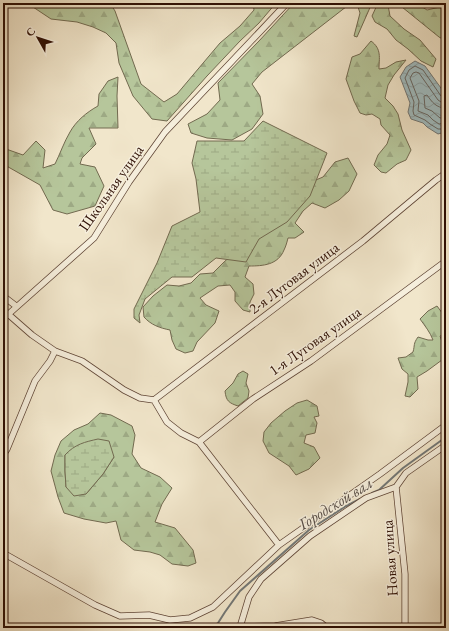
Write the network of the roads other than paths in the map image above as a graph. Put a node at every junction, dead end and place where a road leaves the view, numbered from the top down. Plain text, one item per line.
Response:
1 (287, 3) edge
2 (446, 173) edge
3 (446, 261) edge
4 (3, 296) edge
5 (16, 306) junction
6 (8, 314) junction
7 (3, 319) edge
8 (55, 351) junction
9 (154, 400) junction
10 (446, 425) edge
11 (199, 442) junction
12 (446, 445) edge
13 (3, 454) edge
14 (396, 487) junction
15 (280, 545) junction
16 (3, 553) edge
17 (239, 627) edge
18 (327, 628) edge
19 (341, 628) edge
20 (405, 628) edge

1 - 5 street, Школьная улица
2 - 9 street, 2-я Луговая улица
3 - 11 street, 1-я Луговая улица
4 - 5 street
5 - 6 street, Школьная улица
6 - 7 street, Школьная улица
6 - 8 street
8 - 9 street
8 - 13 street
9 - 11 street
10 - 15 street
11 - 15 street
12 - 14 street
14 - 17 street
14 - 20 street, Новая улица
15 - 16 street
17 - 18 street
19 - 20 street

